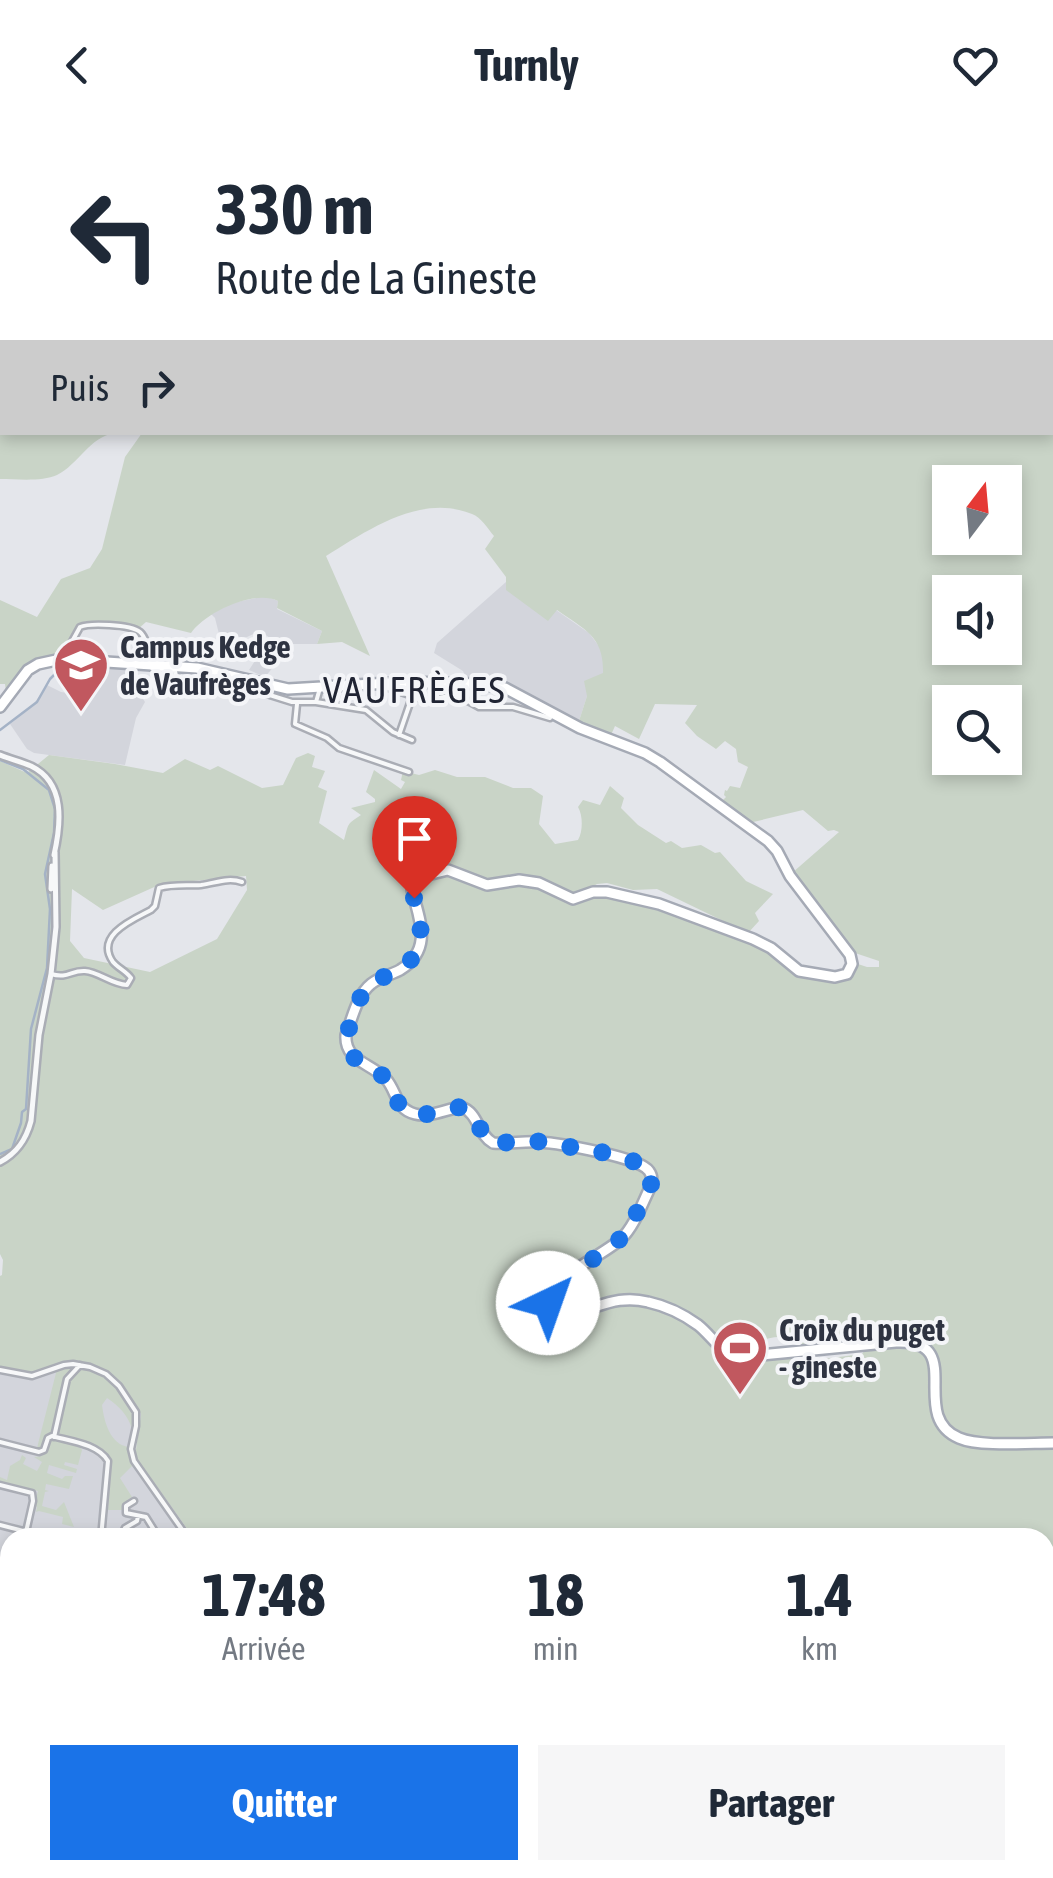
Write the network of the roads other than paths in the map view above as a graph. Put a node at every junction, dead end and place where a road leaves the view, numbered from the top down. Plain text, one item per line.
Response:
1 (61, 660) junction
2 (151, 664) junction
3 (382, 683) junction
4 (320, 688) junction
5 (468, 689) junction
6 (462, 696) junction
7 (412, 697) junction
8 (316, 702) junction
9 (297, 703) junction
10 (1, 705) edge
11 (550, 718) dead end
12 (400, 735) junction
13 (412, 740) dead end
14 (0, 755) edge
15 (409, 772) dead end
16 (242, 882) dead end
17 (51, 974) junction
18 (0, 1162) edge
19 (80, 1364) junction
20 (0, 1370) edge
21 (54, 1436) junction
22 (0, 1442) edge
23 (1053, 1442) edge
24 (0, 1486) edge
25 (134, 1501) dead end
26 (138, 1516) junction
27 (27, 1528) edge
28 (102, 1528) edge
29 (125, 1528) edge
30 (152, 1528) edge
31 (181, 1528) edge

1 - 2 main road
1 - 2 street
1 - 10 main road
2 - 4 main road
2 - 9 street
3 - 4 main road
3 - 5 main road
3 - 7 street
4 - 8 street
5 - 6 street
5 - 23 main road
6 - 7 street
6 - 11 street
7 - 12 street
8 - 9 street
8 - 12 street
9 - 15 street
12 - 13 street
14 - 17 street
16 - 17 street
17 - 18 street
19 - 20 street
19 - 21 street
19 - 31 street
21 - 22 street
21 - 28 street
24 - 27 street
25 - 26 street
26 - 29 street
26 - 30 street

